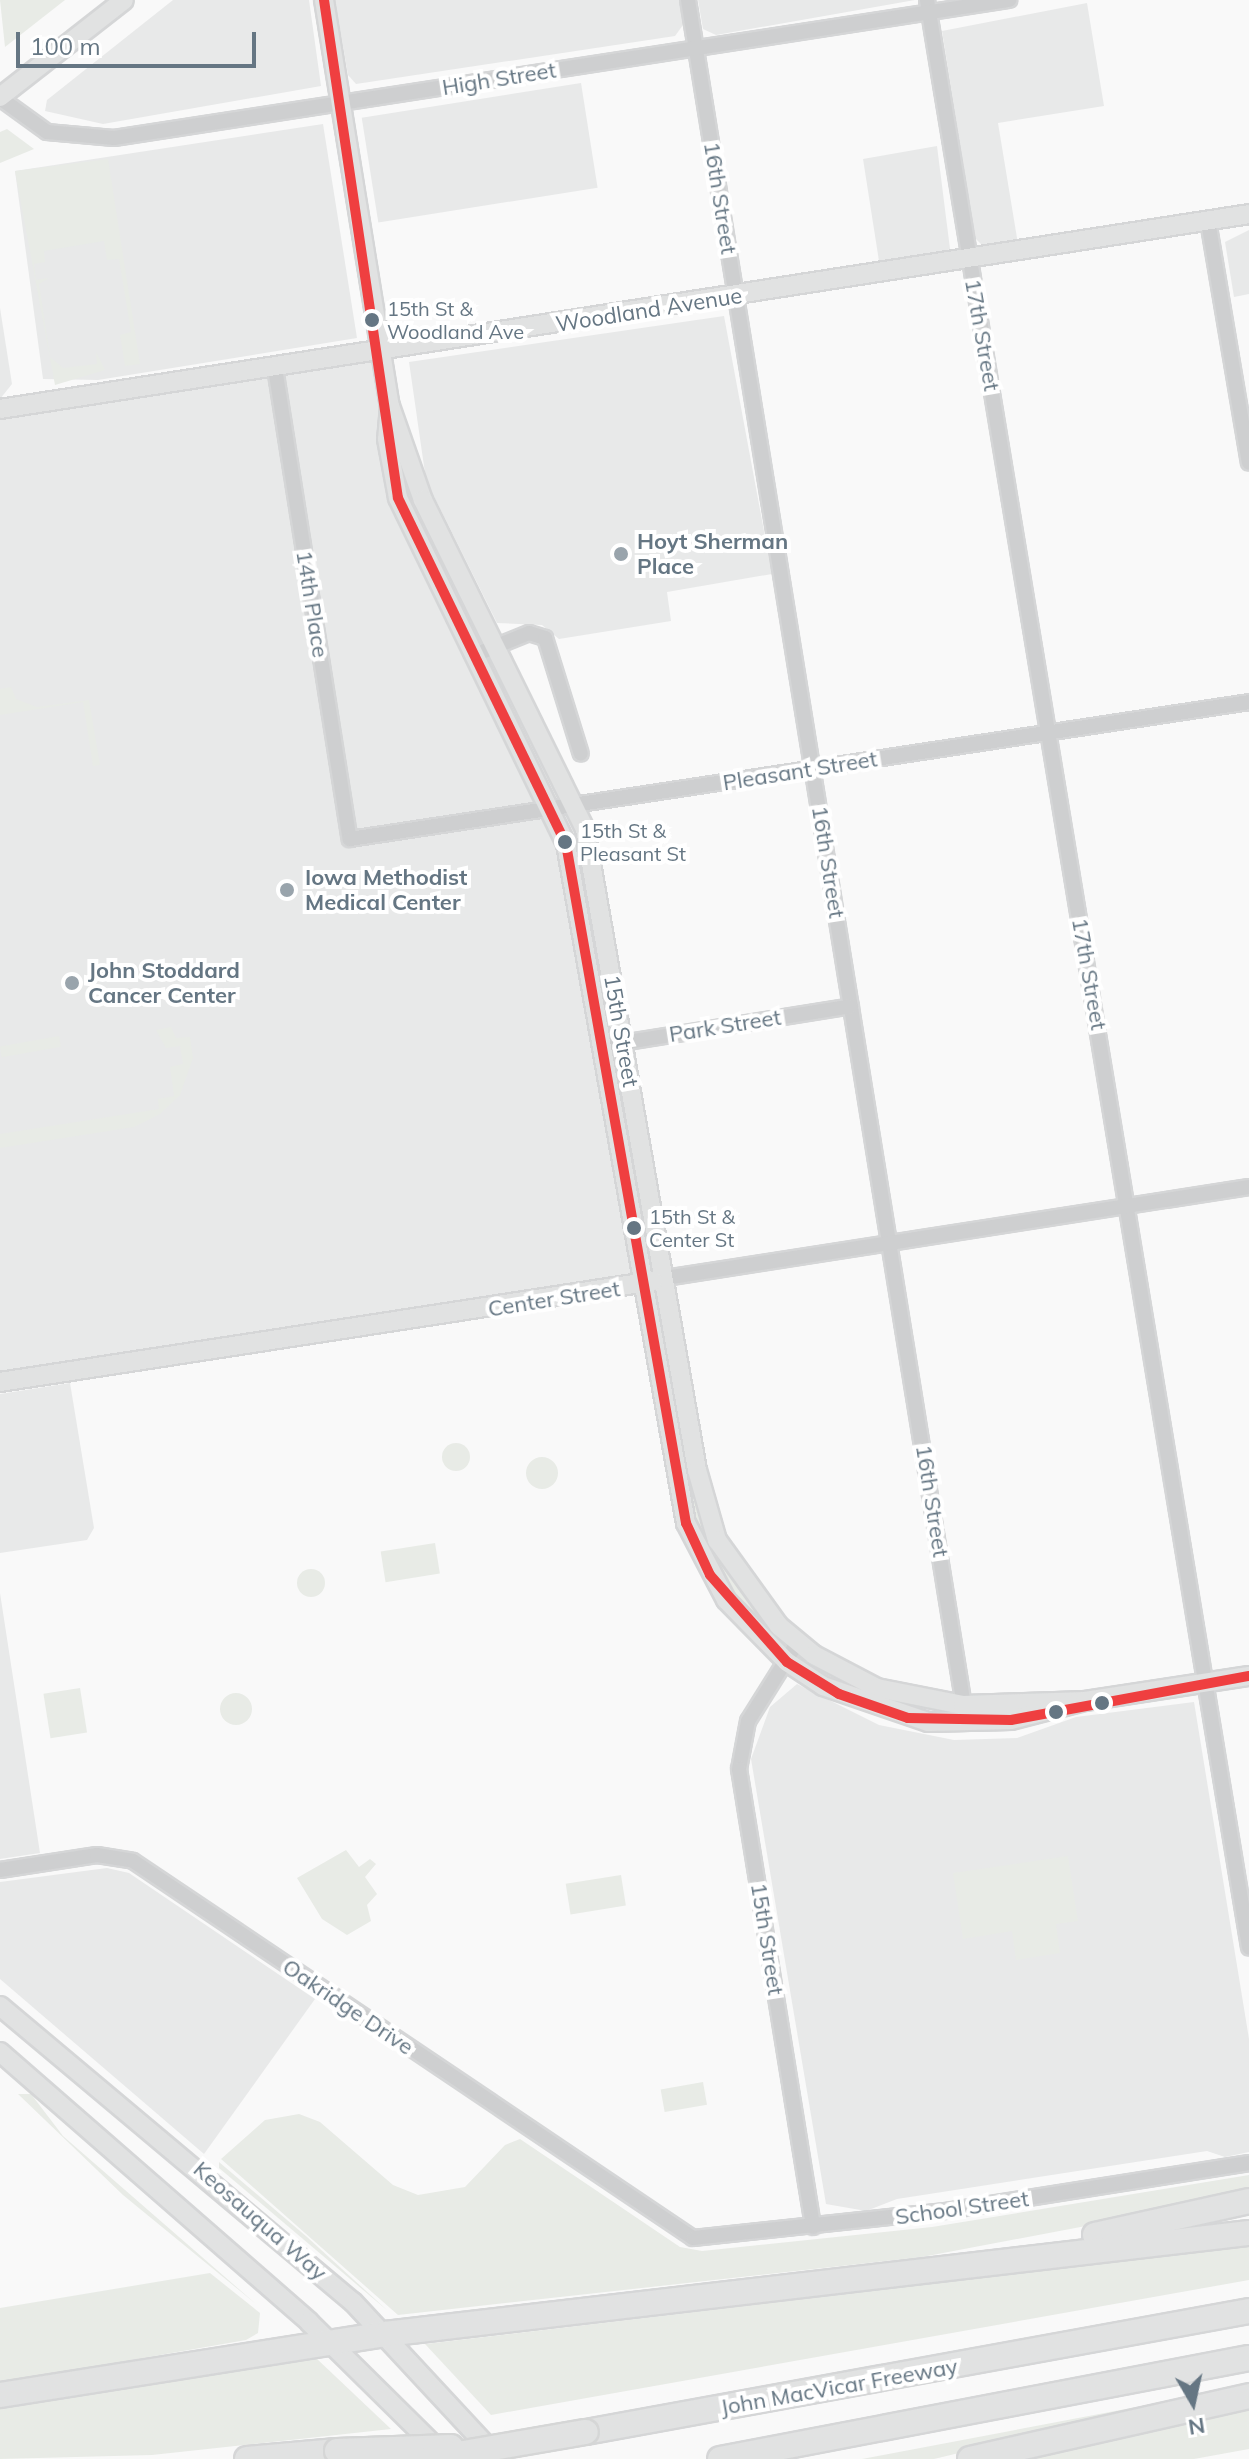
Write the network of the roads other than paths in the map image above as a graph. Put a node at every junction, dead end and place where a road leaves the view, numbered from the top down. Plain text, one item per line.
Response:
1 (124, 0) edge
2 (324, 0) edge
3 (688, 0) edge
4 (1009, 0) edge
5 (927, 6) edge
6 (695, 49) junction
7 (0, 98) edge
8 (341, 102) junction
9 (1249, 214) edge
10 (1208, 221) junction
11 (968, 259) junction
12 (735, 296) junction
13 (381, 352) junction
14 (275, 368) junction
15 (390, 406) junction
16 (0, 409) edge
17 (1249, 463) edge
18 (496, 644) junction
19 (477, 654) junction
20 (1249, 702) edge
21 (1049, 733) junction
22 (581, 754) dead end
23 (813, 769) junction
24 (576, 805) junction
25 (554, 808) junction
26 (350, 839) joint
27 (851, 1006) junction
28 (623, 1043) junction
29 (600, 1047) junction
30 (1249, 1187) edge
31 (1127, 1207) junction
32 (890, 1245) junction
33 (665, 1278) junction
34 (643, 1284) junction
35 (0, 1382) edge
36 (797, 1643) junction
37 (787, 1662) junction
38 (1249, 1676) edge
39 (1205, 1683) junction
40 (965, 1714) junction
41 (0, 1870) edge
42 (1249, 1948) edge
43 (0, 2006) edge
44 (0, 2052) edge
45 (1249, 2163) edge
46 (1249, 2201) edge
47 (813, 2227) junction
48 (675, 2230) joint
49 (1249, 2233) edge
50 (987, 2259) junction
51 (1249, 2311) edge
52 (385, 2334) junction
53 (329, 2341) junction
54 (1249, 2358) edge
55 (0, 2395) edge
56 (1249, 2396) edge
57 (494, 2454) edge
58 (247, 2459) edge
59 (429, 2459) edge
60 (447, 2459) edge
61 (720, 2459) edge
62 (970, 2459) edge

1 - 7 street
2 - 8 street, 15th Street
3 - 6 street, 16th Street
4 - 5 street, High Street
5 - 6 street, High Street
5 - 11 street, 17th Street
6 - 8 street, High Street
6 - 12 street, 16th Street
7 - 8 street, High Street
8 - 13 street, 15th Street
9 - 10 street, Woodland Avenue
10 - 11 street, Woodland Avenue
10 - 17 street
11 - 12 street, Woodland Avenue
11 - 21 street, 17th Street
12 - 13 street, Woodland Avenue
12 - 23 street, 16th Street
13 - 14 street, Woodland Avenue
13 - 15 street, 15th Street
14 - 16 street, Woodland Avenue
14 - 26 street, 14th Place
15 - 18 street, 15th Street
15 - 19 street, 15th Street
18 - 19 street
18 - 22 street
18 - 24 street, 15th Street
19 - 25 street, 15th Street
20 - 21 street, Pleasant Street
21 - 23 street, Pleasant Street
21 - 31 street, 17th Street
23 - 24 street, Pleasant Street
23 - 27 street, 16th Street
24 - 25 street, Pleasant Street
24 - 28 street, 15th Street
25 - 26 street, Pleasant Street
25 - 29 street, 15th Street
27 - 28 street, Park Street
27 - 32 street, 16th Street
28 - 29 street, Park Street
28 - 33 street, 15th Street
29 - 34 street, 15th Street
30 - 31 street, Center Street
31 - 32 street, Center Street
31 - 39 street, 17th Street
32 - 33 street, Center Street
32 - 40 street, 16th Street
33 - 34 street, Center Street
33 - 36 street, 15th Street
34 - 35 street, Center Street
34 - 37 street, 15th Street
36 - 37 street, 15th Street
36 - 40 street
37 - 40 street
37 - 47 street, 15th Street
38 - 39 street
39 - 40 street
39 - 42 street, 17th Street
41 - 48 street, Oakridge Drive
43 - 52 street, Keosauqua Way
44 - 53 street, Keosauqua Way
45 - 47 street, School Street
46 - 50 highway
47 - 48 street, School Street
49 - 50 highway
50 - 52 highway
51 - 57 highway, John MacVicar Freeway, bridge
52 - 53 highway
52 - 57 street, Keosauqua Way
53 - 55 highway
53 - 60 street, Keosauqua Way
54 - 61 highway
56 - 62 highway
57 - 58 highway, bridge
57 - 59 highway, John MacVicar Freeway, bridge

